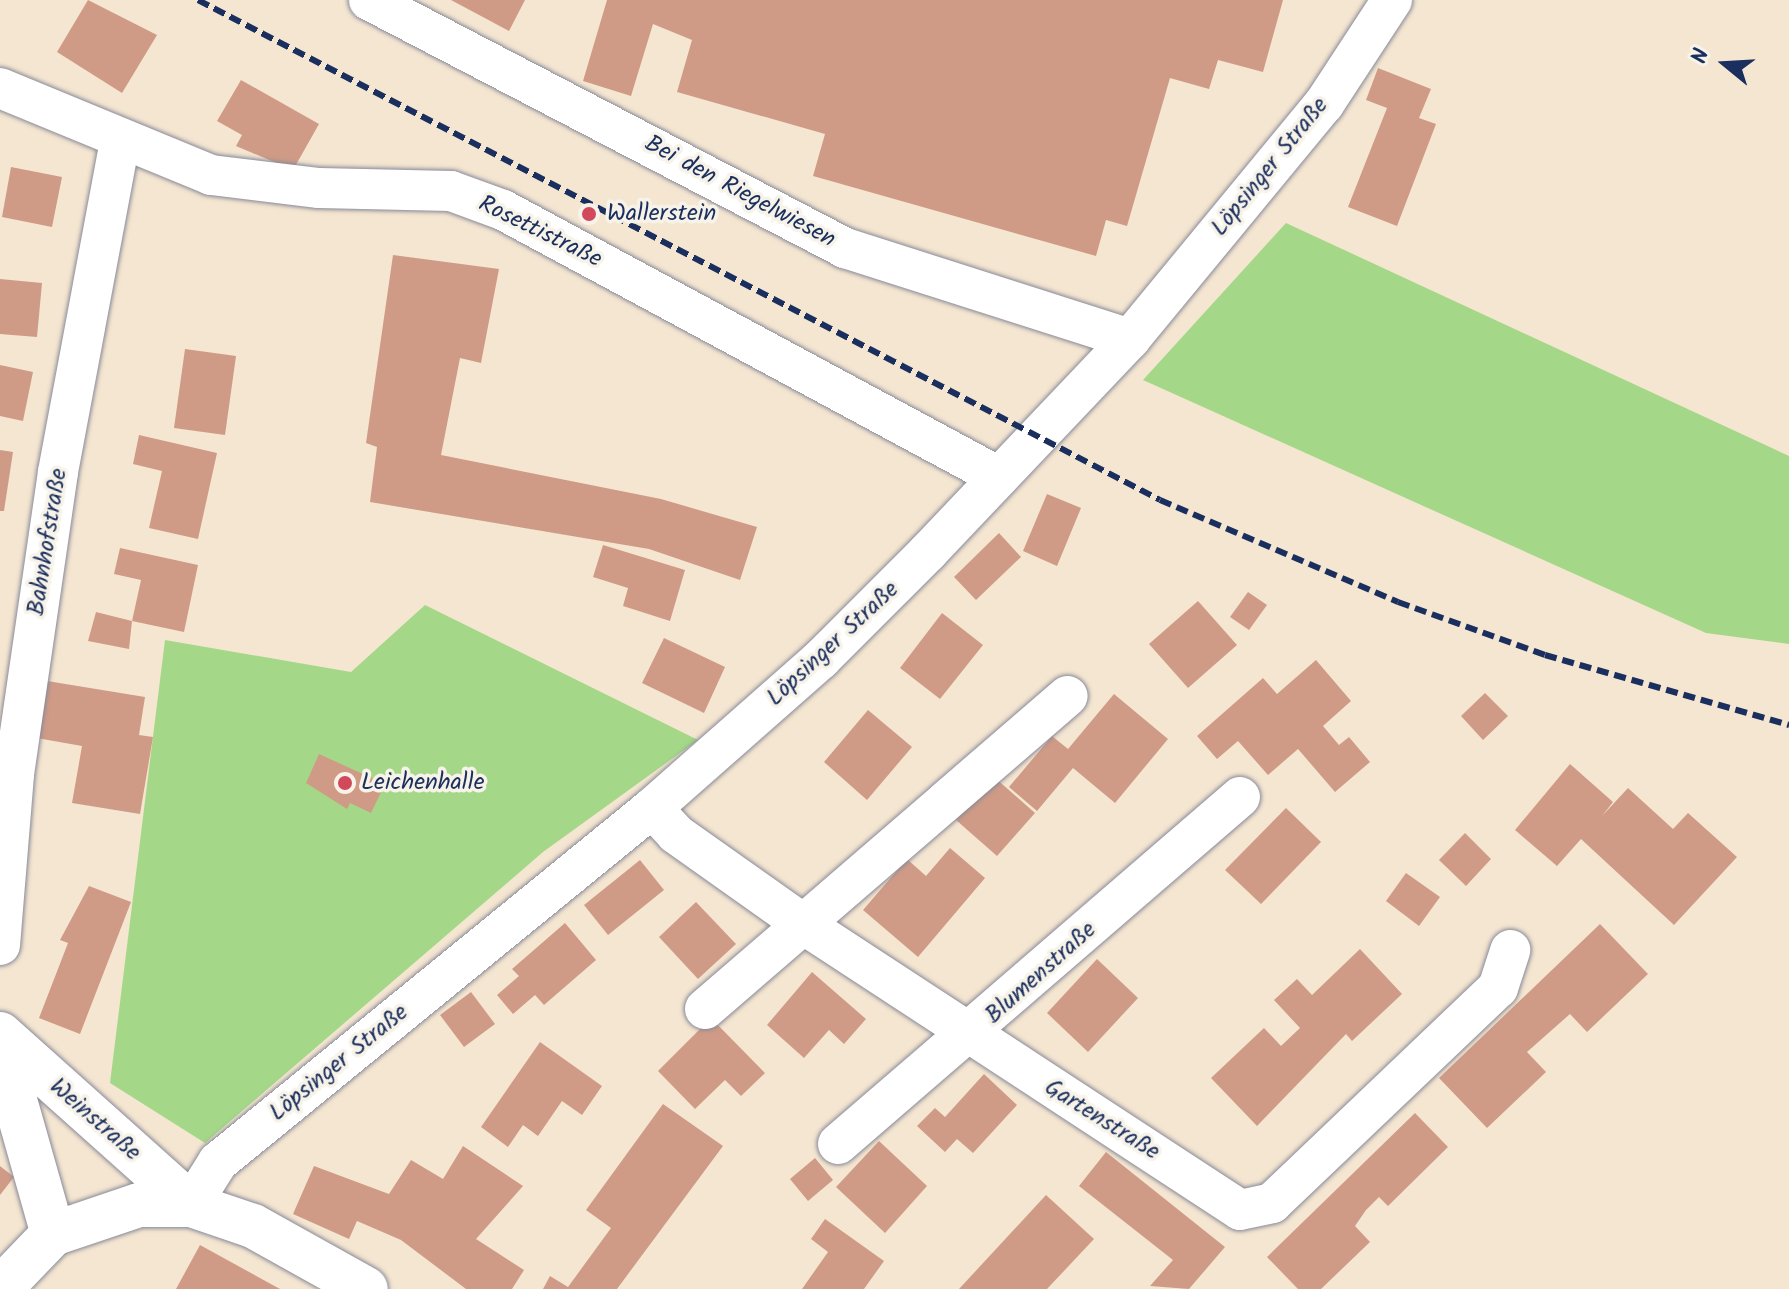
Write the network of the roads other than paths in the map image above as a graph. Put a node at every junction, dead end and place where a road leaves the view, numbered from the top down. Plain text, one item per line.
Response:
1 (369, 0) edge
2 (1392, 0) edge
3 (0, 88) edge
4 (120, 141) junction
5 (1130, 339) junction
6 (999, 477) junction
7 (1067, 696) dead end
8 (1240, 797) dead end
9 (652, 808) junction
10 (803, 924) junction
11 (0, 945) edge
12 (1510, 950) dead end
13 (705, 1009) dead end
14 (0, 1034) edge
15 (970, 1036) junction
16 (0, 1047) edge
17 (838, 1144) dead end
18 (191, 1205) junction
19 (53, 1234) junction
20 (0, 1289) edge
21 (366, 1289) edge

1 - 5 street, Bei den Riegelwiesen
2 - 5 street, Löpsinger Straße
3 - 4 street, Rosettistraße
4 - 6 street, Rosettistraße
4 - 11 street, Bahnhofstraße
5 - 6 street, Löpsinger Straße
6 - 9 street, Löpsinger Straße
7 - 10 street
8 - 15 street, Blumenstraße
9 - 10 street, Gartenstraße
9 - 18 street, Löpsinger Straße
10 - 13 street
10 - 15 street, Gartenstraße
12 - 15 street, Gartenstraße
14 - 18 street, Weinstraße
15 - 17 street, Blumenstraße
16 - 19 street, Weinstraße
18 - 19 street
18 - 21 street
19 - 20 street

